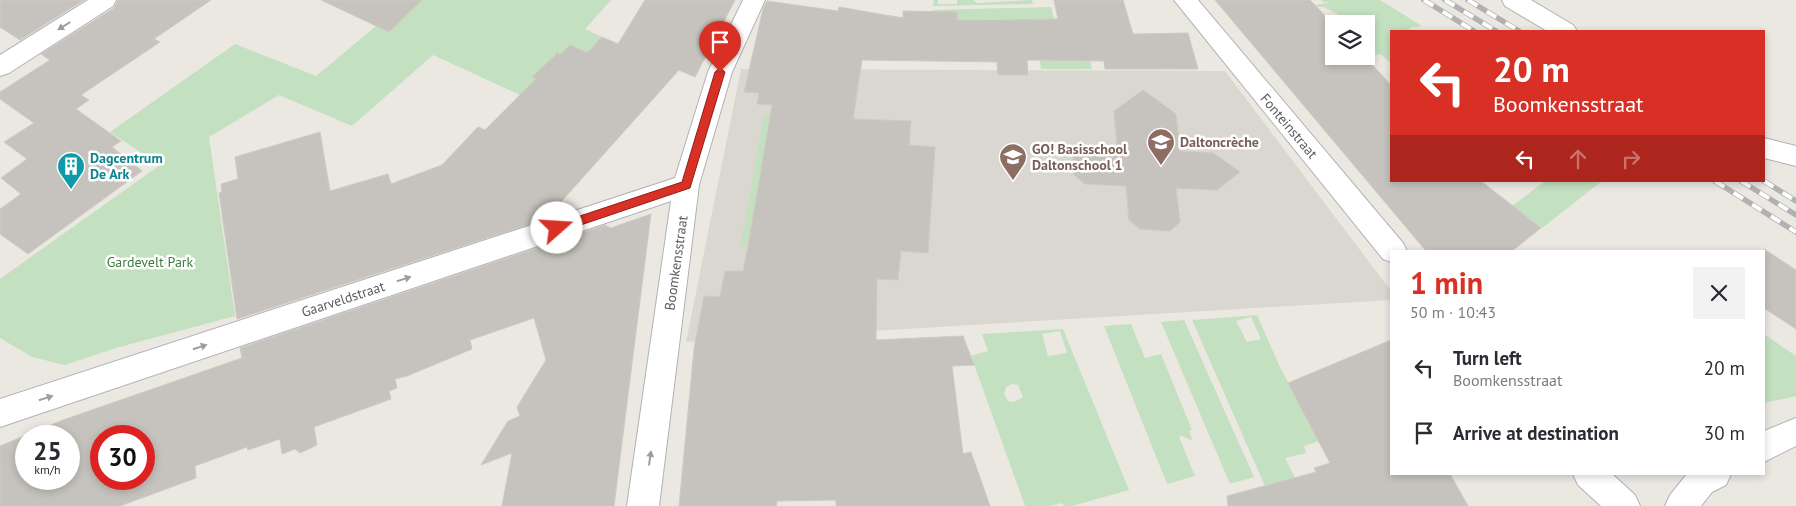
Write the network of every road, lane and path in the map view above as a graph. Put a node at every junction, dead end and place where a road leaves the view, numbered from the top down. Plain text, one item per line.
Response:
1 (106, 0) edge
2 (754, 0) edge
3 (1185, 0) edge
4 (1512, 0) edge
5 (1563, 30) edge
6 (0, 67) edge
7 (1765, 148) edge
8 (1796, 156) edge
9 (686, 185) junction
10 (1392, 250) edge
11 (0, 414) edge
12 (1796, 432) edge
13 (1765, 446) edge
14 (1590, 475) edge
15 (1713, 475) edge
16 (643, 506) edge
17 (1624, 506) edge
18 (1682, 506) edge

1 -> 6 street
2 - 9 street, Boomkensstraat
3 - 10 street, Fonteinstraat
4 - 5 street
7 - 8 street
11 -> 9 street, Gaarveldstraat
16 -> 9 street, Boomkensstraat
12 - 13 street
14 - 17 street
15 - 18 street

